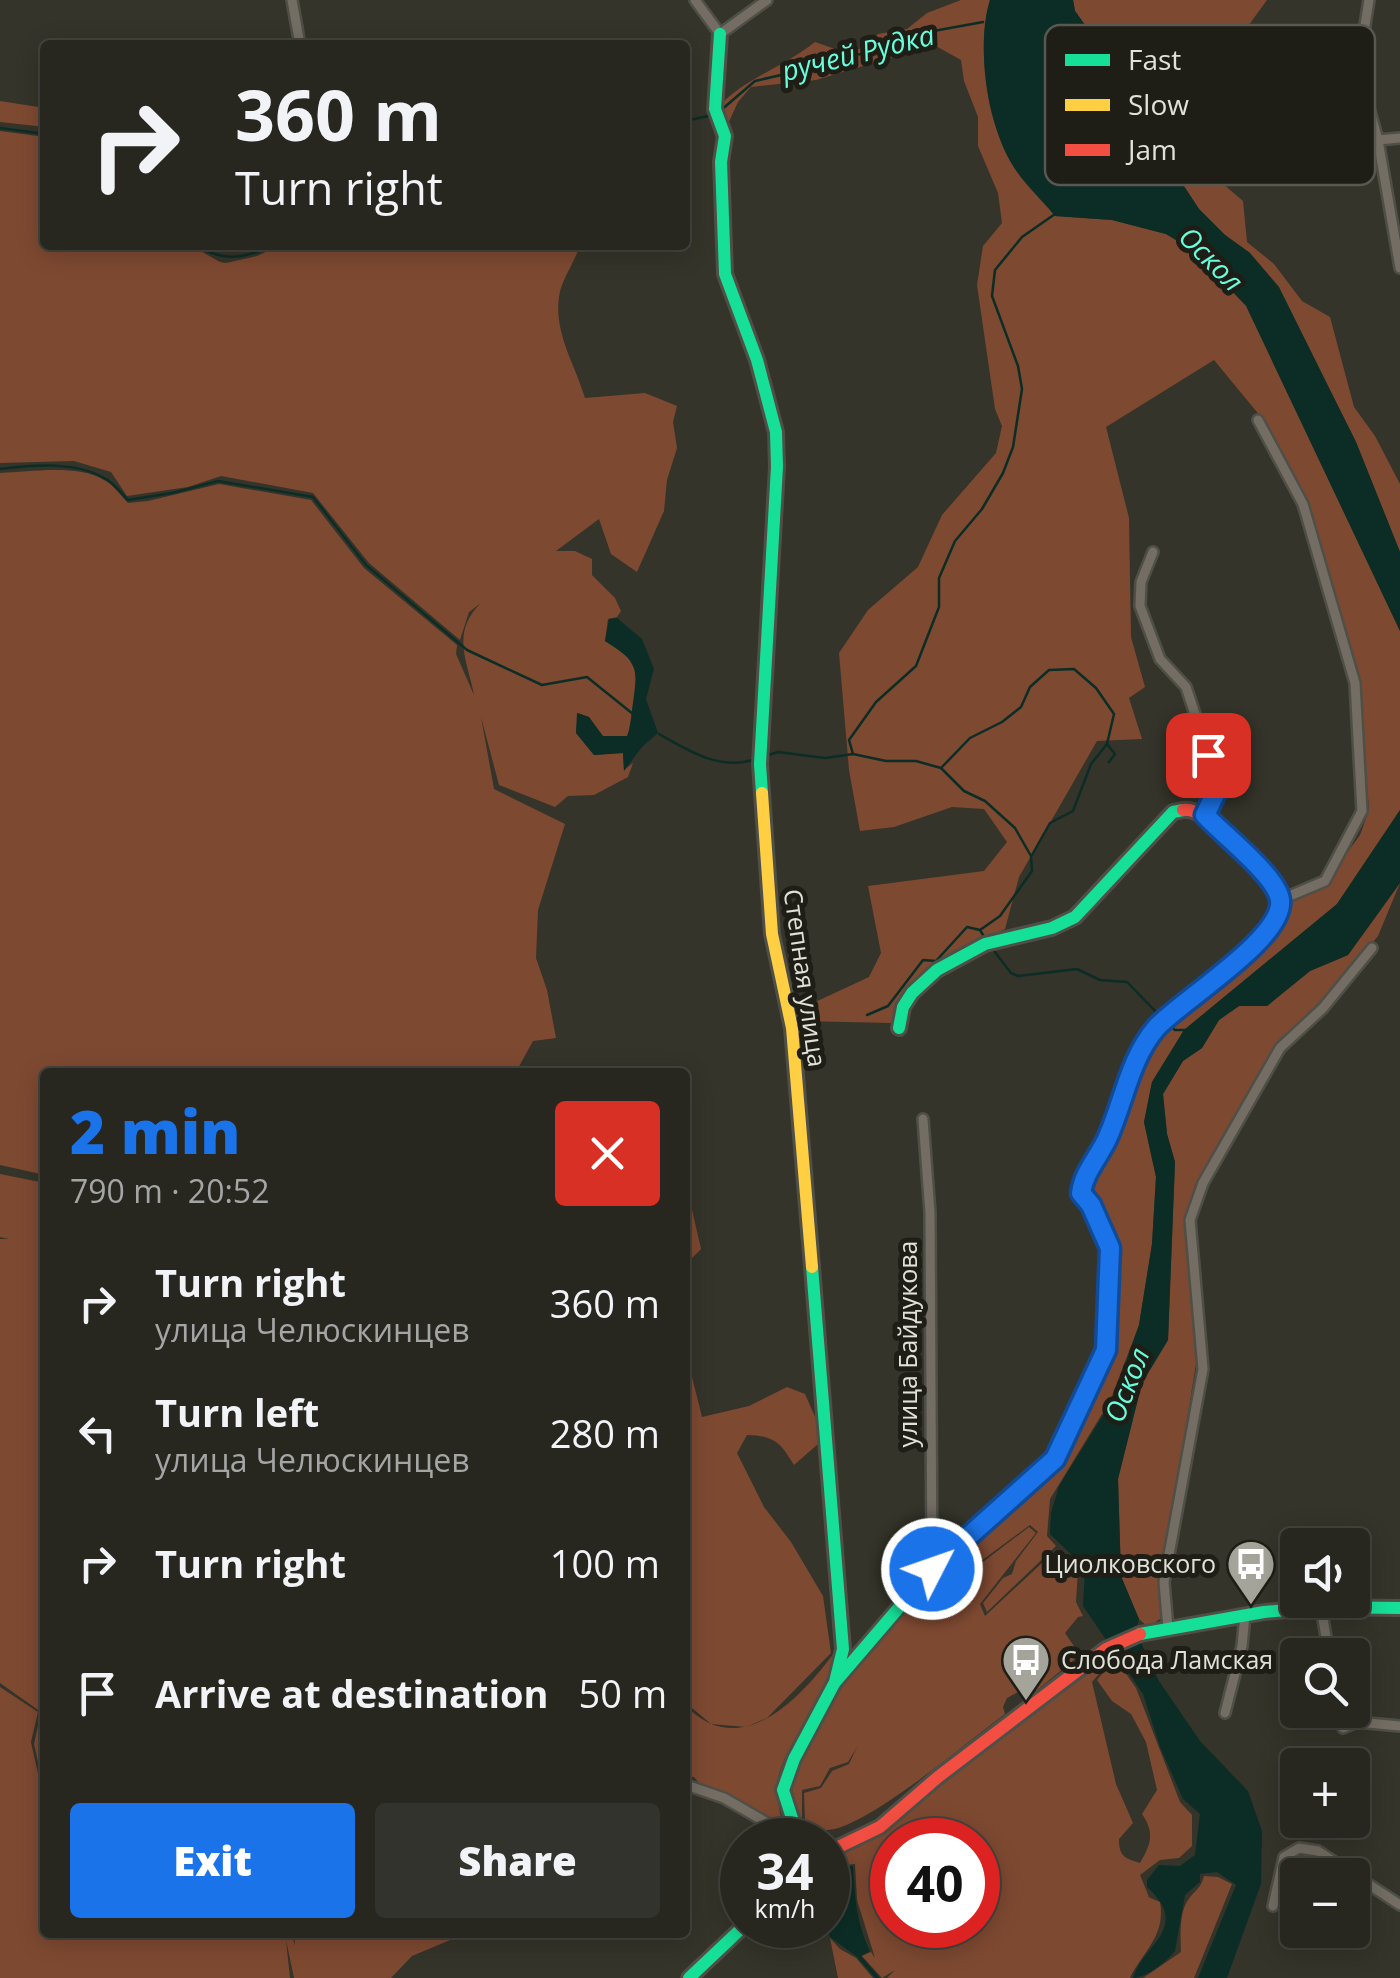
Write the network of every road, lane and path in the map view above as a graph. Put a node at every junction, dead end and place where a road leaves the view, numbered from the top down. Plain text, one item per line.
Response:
1 (292, 0) edge
2 (694, 0) edge
3 (767, 0) edge
4 (1370, 0) edge
5 (1366, 25) edge
6 (720, 34) junction
7 (299, 40) edge
8 (1375, 129) edge
9 (1400, 138) edge
10 (1378, 140) junction
11 (1400, 268) edge
12 (1258, 420) dead end
13 (1153, 552) dead end
14 (1199, 812) junction
15 (1280, 900) junction
16 (1372, 948) dead end
17 (899, 1028) dead end
18 (923, 1119) dead end
19 (932, 1569) junction
20 (1370, 1608) edge
21 (1400, 1608) edge
22 (1280, 1611) edge
23 (1245, 1614) junction
24 (1168, 1628) junction
25 (835, 1682) junction
26 (1225, 1713) dead end
27 (1370, 1723) edge
28 (1400, 1726) edge
29 (690, 1786) edge
30 (760, 1818) edge
31 (791, 1818) edge
32 (850, 1841) edge
33 (1400, 1904) edge
34 (1272, 1906) dead end
35 (724, 1948) edge
36 (703, 1972) edge
37 (689, 1978) edge

1 - 7 street
2 - 6 street
3 - 6 street
4 - 5 street
6 - 25 street, Степная улица
8 - 10 street
9 - 10 street
10 - 11 street
12 - 15 street
13 - 14 street
14 - 15 street
14 - 17 street
15 - 19 street
16 - 24 street
18 - 19 street, улица Байдукова
19 - 25 street
20 - 21 street
22 - 23 street
23 - 24 street
23 - 26 street
24 - 32 street
25 - 31 street, Степная улица
27 - 28 street
29 - 30 street
33 - 34 street
35 - 36 street
36 - 37 street

